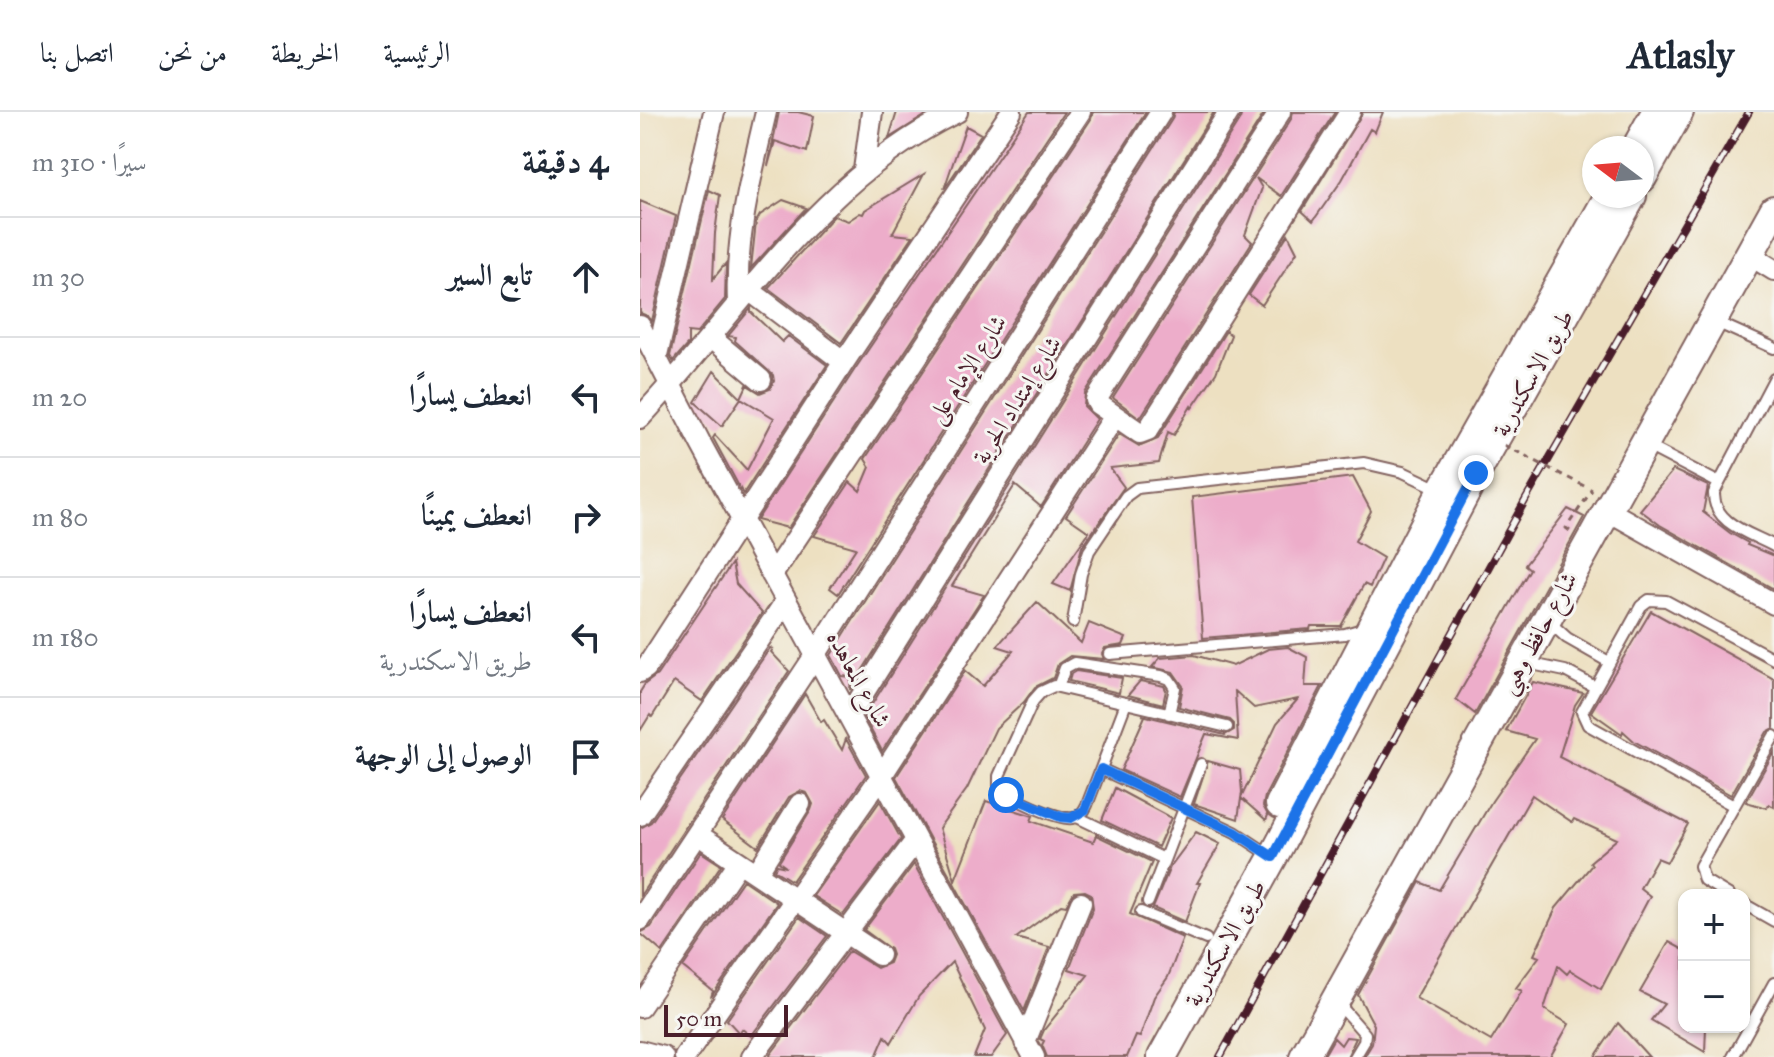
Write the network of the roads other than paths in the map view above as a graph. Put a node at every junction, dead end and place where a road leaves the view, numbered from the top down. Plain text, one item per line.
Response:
1 (714, 112) edge
2 (766, 112) edge
3 (872, 112) edge
4 (957, 112) edge
5 (991, 112) edge
6 (1011, 112) edge
7 (1080, 112) edge
8 (1161, 112) edge
9 (1229, 112) edge
10 (1280, 112) edge
11 (1350, 112) edge
12 (1656, 112) edge
13 (1679, 112) edge
14 (999, 132) junction
15 (1643, 136) edge
16 (1654, 157) edge
17 (864, 170) junction
18 (1602, 208) edge
19 (1625, 208) edge
20 (1774, 210) edge
21 (1748, 254) junction
22 (1774, 270) edge
23 (744, 297) junction
24 (1712, 320) junction
25 (640, 326) edge
26 (711, 338) junction
27 (1774, 348) edge
28 (657, 356) junction
29 (844, 362) junction
30 (1774, 379) edge
31 (761, 380) dead end
32 (672, 384) junction
33 (1115, 416) junction
34 (640, 418) edge
35 (1643, 443) junction
36 (1719, 483) junction
37 (1442, 491) junction
38 (1599, 500) junction
39 (742, 521) junction
40 (1774, 546) edge
41 (772, 575) junction
42 (1398, 600) junction
43 (786, 601) junction
44 (1774, 604) edge
45 (1546, 618) junction
46 (1073, 622) dead end
47 (1381, 630) junction
48 (816, 654) junction
49 (1110, 654) dead end
50 (1774, 659) edge
51 (1609, 662) junction
52 (1521, 663) junction
53 (640, 672) edge
54 (1058, 687) junction
55 (1595, 687) junction
56 (1126, 703) junction
57 (1169, 714) junction
58 (849, 716) junction
59 (1227, 727) dead end
60 (1774, 736) edge
61 (1201, 764) dead end
62 (1101, 769) junction
63 (882, 775) junction
64 (800, 804) dead end
65 (1734, 806) junction
66 (1184, 808) junction
67 (640, 815) edge
68 (1077, 817) junction
69 (697, 834) junction
70 (916, 840) junction
71 (1265, 852) junction
72 (1164, 859) junction
73 (739, 862) junction
74 (757, 873) junction
75 (1719, 889) edge
76 (797, 899) junction
77 (1148, 902) dead end
78 (1081, 903) dead end
79 (1750, 907) edge
80 (1141, 912) dead end
81 (640, 920) edge
82 (1774, 921) edge
83 (847, 933) junction
84 (1206, 939) junction
85 (879, 955) dead end
86 (1774, 983) edge
87 (1336, 1000) junction
88 (640, 1007) edge
89 (1030, 1049) edge
90 (640, 1051) edge
91 (663, 1057) edge
92 (685, 1057) edge
93 (752, 1057) edge
94 (1142, 1057) edge
95 (1162, 1057) edge
96 (1304, 1057) edge
97 (1355, 1057) edge
98 (1733, 1057) edge

1 - 28 street
2 - 23 street
3 - 17 street
4 - 17 street
5 - 14 street
6 - 14 street
7 - 41 street
8 - 48 street, شارع الإمام على
9 - 58 street, شارع إمتداد الحرية
10 - 33 street
11 - 33 street
12 - 15 main road
13 - 16 main road
14 - 29 street
17 - 23 street
18 - 37 main road, طريق الاسكندرية
19 - 42 main road, طريق الاسكندرية
20 - 21 main road, شارع حافظ وهبى
21 - 22 street
21 - 24 main road, شارع حافظ وهبى
23 - 26 street
23 - 29 street
24 - 27 lane
24 - 35 main road, شارع حافظ وهبى
25 - 28 street, شارع المعاهده
26 - 31 street
26 - 32 street
28 - 32 street, شارع المعاهده
29 - 39 street
30 - 36 lane
32 - 34 street
32 - 39 street, شارع المعاهده
33 - 63 street
35 - 36 lane
35 - 38 main road, شارع حافظ وهبى
36 - 40 lane
37 - 42 main road, طريق الاسكندرية
37 - 46 lane
38 - 44 street
38 - 45 main road, شارع حافظ وهبى
39 - 41 street, شارع المعاهده
39 - 53 street
41 - 43 street, شارع المعاهده
42 - 47 main road, طريق الاسكندرية
43 - 48 street, شارع المعاهده
43 - 67 street
45 - 51 lane
45 - 52 main road, شارع حافظ وهبى
47 - 49 lane
47 - 71 main road, طريق الاسكندرية
48 - 58 street, شارع المعاهده
48 - 69 street, شارع الإمام على
50 - 51 lane
51 - 55 lane
52 - 55 lane
52 - 87 main road, شارع حافظ وهبى
54 - 56 lane
54 - 57 lane
54 - 68 lane
55 - 65 lane
56 - 57 lane
56 - 62 lane
57 - 59 lane
58 - 63 street, شارع المعاهده
60 - 65 lane
61 - 66 lane
62 - 66 lane
62 - 68 lane
63 - 70 street, شارع المعاهده
63 - 76 street
64 - 74 street
65 - 75 lane
66 - 71 lane
66 - 72 lane
68 - 72 lane
69 - 73 street
69 - 81 street, شارع الإمام على
70 - 83 street
70 - 89 street, شارع المعاهده
71 - 84 main road, طريق الاسكندرية
71 - 95 main road, طريق الاسكندرية
72 - 77 lane
73 - 74 street
73 - 88 street
74 - 76 street
76 - 83 street
76 - 92 street
78 - 89 street
79 - 82 lane
80 - 84 lane
83 - 85 street
83 - 93 street
84 - 94 main road, طريق الاسكندرية
86 - 98 lane
87 - 96 main road, شارع حافظ وهبى
87 - 97 lane
90 - 91 street

